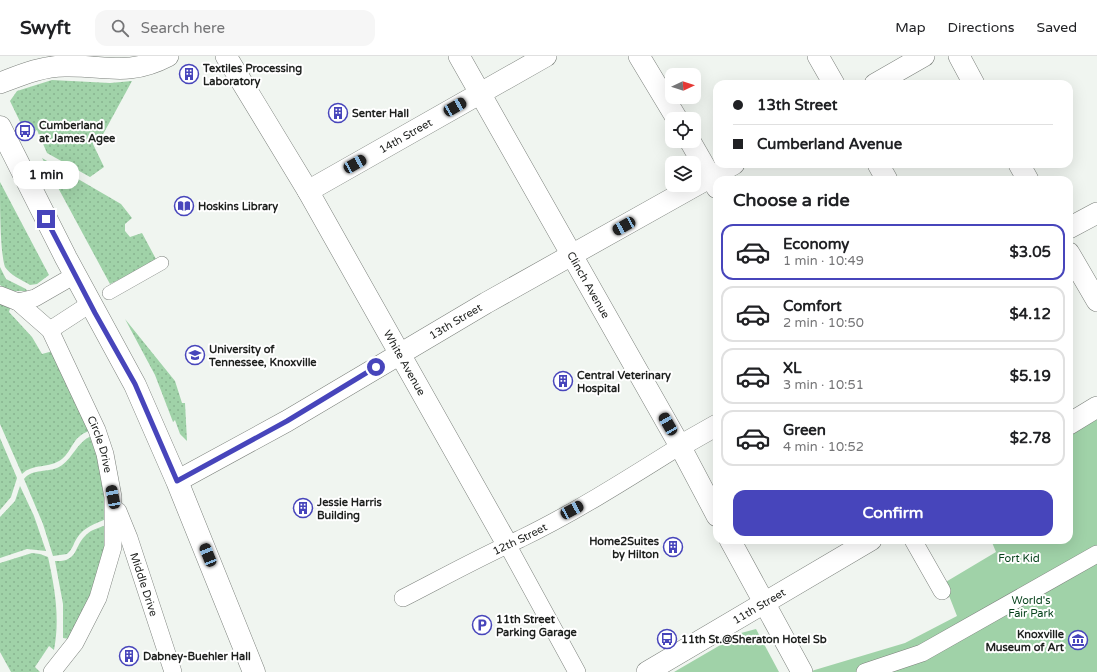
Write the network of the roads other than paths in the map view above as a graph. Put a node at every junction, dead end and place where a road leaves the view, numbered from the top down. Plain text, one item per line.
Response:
1 (168, 56) edge
2 (226, 56) edge
3 (459, 56) edge
4 (546, 56) edge
5 (639, 56) edge
6 (818, 56) edge
7 (924, 56) edge
8 (959, 56) edge
9 (832, 80) edge
10 (882, 80) edge
11 (972, 80) edge
12 (0, 84) edge
13 (480, 93) junction
14 (672, 112) edge
15 (0, 128) edge
16 (694, 148) edge
17 (730, 168) edge
18 (721, 176) edge
19 (713, 181) edge
20 (713, 184) edge
21 (308, 191) junction
22 (1097, 213) edge
23 (1073, 226) edge
24 (572, 255) junction
25 (1073, 260) edge
26 (162, 263) dead end
27 (75, 275) junction
28 (109, 293) dead end
29 (0, 295) edge
30 (1097, 301) edge
31 (18, 302) junction
32 (90, 304) junction
33 (50, 330) junction
34 (399, 353) junction
35 (1097, 407) edge
36 (1073, 422) edge
37 (713, 427) edge
38 (680, 446) junction
39 (177, 481) junction
40 (113, 497) junction
41 (713, 508) edge
42 (507, 544) junction
43 (732, 544) edge
44 (864, 544) edge
45 (915, 544) edge
46 (1097, 554) edge
47 (942, 591) dead end
48 (403, 598) dead end
49 (763, 602) junction
50 (52, 672) edge
51 (173, 672) edge
52 (254, 672) edge
53 (577, 672) edge
54 (647, 672) edge
55 (802, 672) edge
56 (865, 672) edge

1 - 12 street
2 - 21 street, White Avenue
3 - 13 street, Clinch Avenue
4 - 13 street, 14th Street
5 - 14 street
6 - 9 street
7 - 10 street
8 - 11 street
13 - 21 street, 14th Street
13 - 24 street, Clinch Avenue
15 - 27 main road
16 - 19 street
17 - 18 street, 13th Street
20 - 24 street, 13th Street
21 - 34 street, White Avenue
22 - 23 street
24 - 34 street, 13th Street
24 - 38 street, Clinch Avenue
25 - 30 street
26 - 28 street
27 - 31 street
27 - 32 main road
29 - 31 street, Circle Drive
31 - 33 street, Circle Drive
32 - 33 street
32 - 39 main road
33 - 40 street, Circle Drive
34 - 39 street, 13th Street
34 - 42 street, White Avenue
35 - 36 street
37 - 38 street, 12th Street
38 - 41 street, Clinch Avenue
38 - 42 street, 12th Street
39 - 52 main road
40 - 50 street, Circle Drive
40 - 51 street, Middle Drive
42 - 48 street, 12th Street
42 - 53 street, White Avenue
43 - 49 street
44 - 49 street, 11th Street
45 - 47 street
46 - 56 street
49 - 54 street, 11th Street
49 - 55 street

